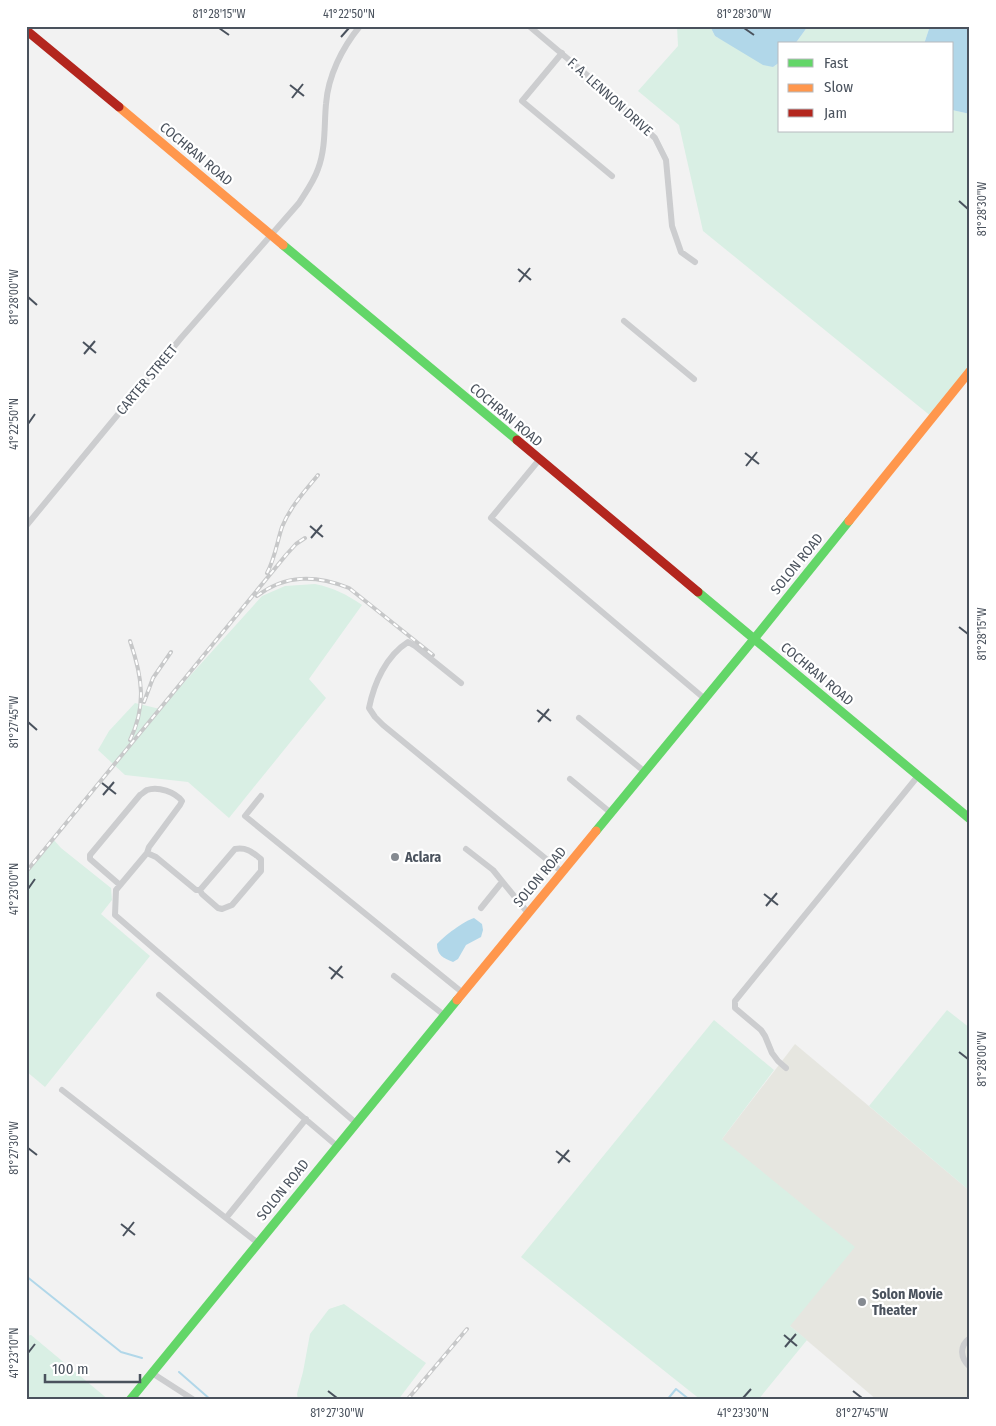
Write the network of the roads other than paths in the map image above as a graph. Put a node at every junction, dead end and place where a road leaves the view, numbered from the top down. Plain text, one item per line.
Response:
1 (360, 26) edge
2 (529, 26) edge
3 (26, 30) edge
4 (562, 54) junction
5 (612, 176) dead end
6 (271, 236) junction
7 (695, 262) dead end
8 (624, 320) dead end
9 (970, 371) edge
10 (694, 379) dead end
11 (539, 460) junction
12 (26, 526) edge
13 (754, 639) junction
14 (461, 683) dead end
15 (705, 699) junction
16 (579, 718) dead end
17 (645, 772) junction
18 (918, 776) junction
19 (570, 778) dead end
20 (261, 796) dead end
21 (611, 813) junction
22 (970, 819) edge
23 (466, 849) dead end
24 (147, 853) junction
25 (562, 872) junction
26 (502, 882) junction
27 (120, 885) junction
28 (200, 890) junction
29 (481, 908) dead end
30 (528, 913) junction
31 (394, 976) dead end
32 (463, 993) junction
33 (159, 995) dead end
34 (444, 1015) junction
35 (786, 1068) dead end
36 (62, 1090) dead end
37 (306, 1119) junction
38 (356, 1123) junction
39 (337, 1146) junction
40 (226, 1218) junction
41 (258, 1243) junction
42 (970, 1338) edge
43 (970, 1367) edge
44 (152, 1373) junction
45 (130, 1400) edge
46 (194, 1400) edge

1 - 6 street
2 - 4 street, F. A. LENNON DRIVE
3 - 6 street, COCHRAN ROAD
4 - 5 street
4 - 7 street, F. A. LENNON DRIVE
6 - 11 street, COCHRAN ROAD
6 - 12 street, CARTER STREET
8 - 10 street
9 - 13 street, SOLON ROAD
11 - 13 street, COCHRAN ROAD
11 - 15 street
13 - 15 street, SOLON ROAD
13 - 18 street, COCHRAN ROAD
14 - 25 street
15 - 17 street, SOLON ROAD
16 - 17 street
17 - 21 street, SOLON ROAD
18 - 22 street, COCHRAN ROAD
18 - 35 street
19 - 21 street
20 - 32 street
21 - 25 street, SOLON ROAD
23 - 26 street
24 - 27 street
24 - 27 street
24 - 28 street
25 - 30 street, SOLON ROAD
26 - 29 street
26 - 30 street
27 - 38 street
28 - 28 street
30 - 32 street, SOLON ROAD
31 - 34 street
32 - 34 street, SOLON ROAD
33 - 37 street
34 - 38 street, SOLON ROAD
36 - 40 street
37 - 39 street
37 - 40 street
38 - 39 street, SOLON ROAD
39 - 41 street, SOLON ROAD
40 - 41 street
41 - 44 street, SOLON ROAD
42 - 43 street
44 - 45 street, SOLON ROAD
44 - 46 street

